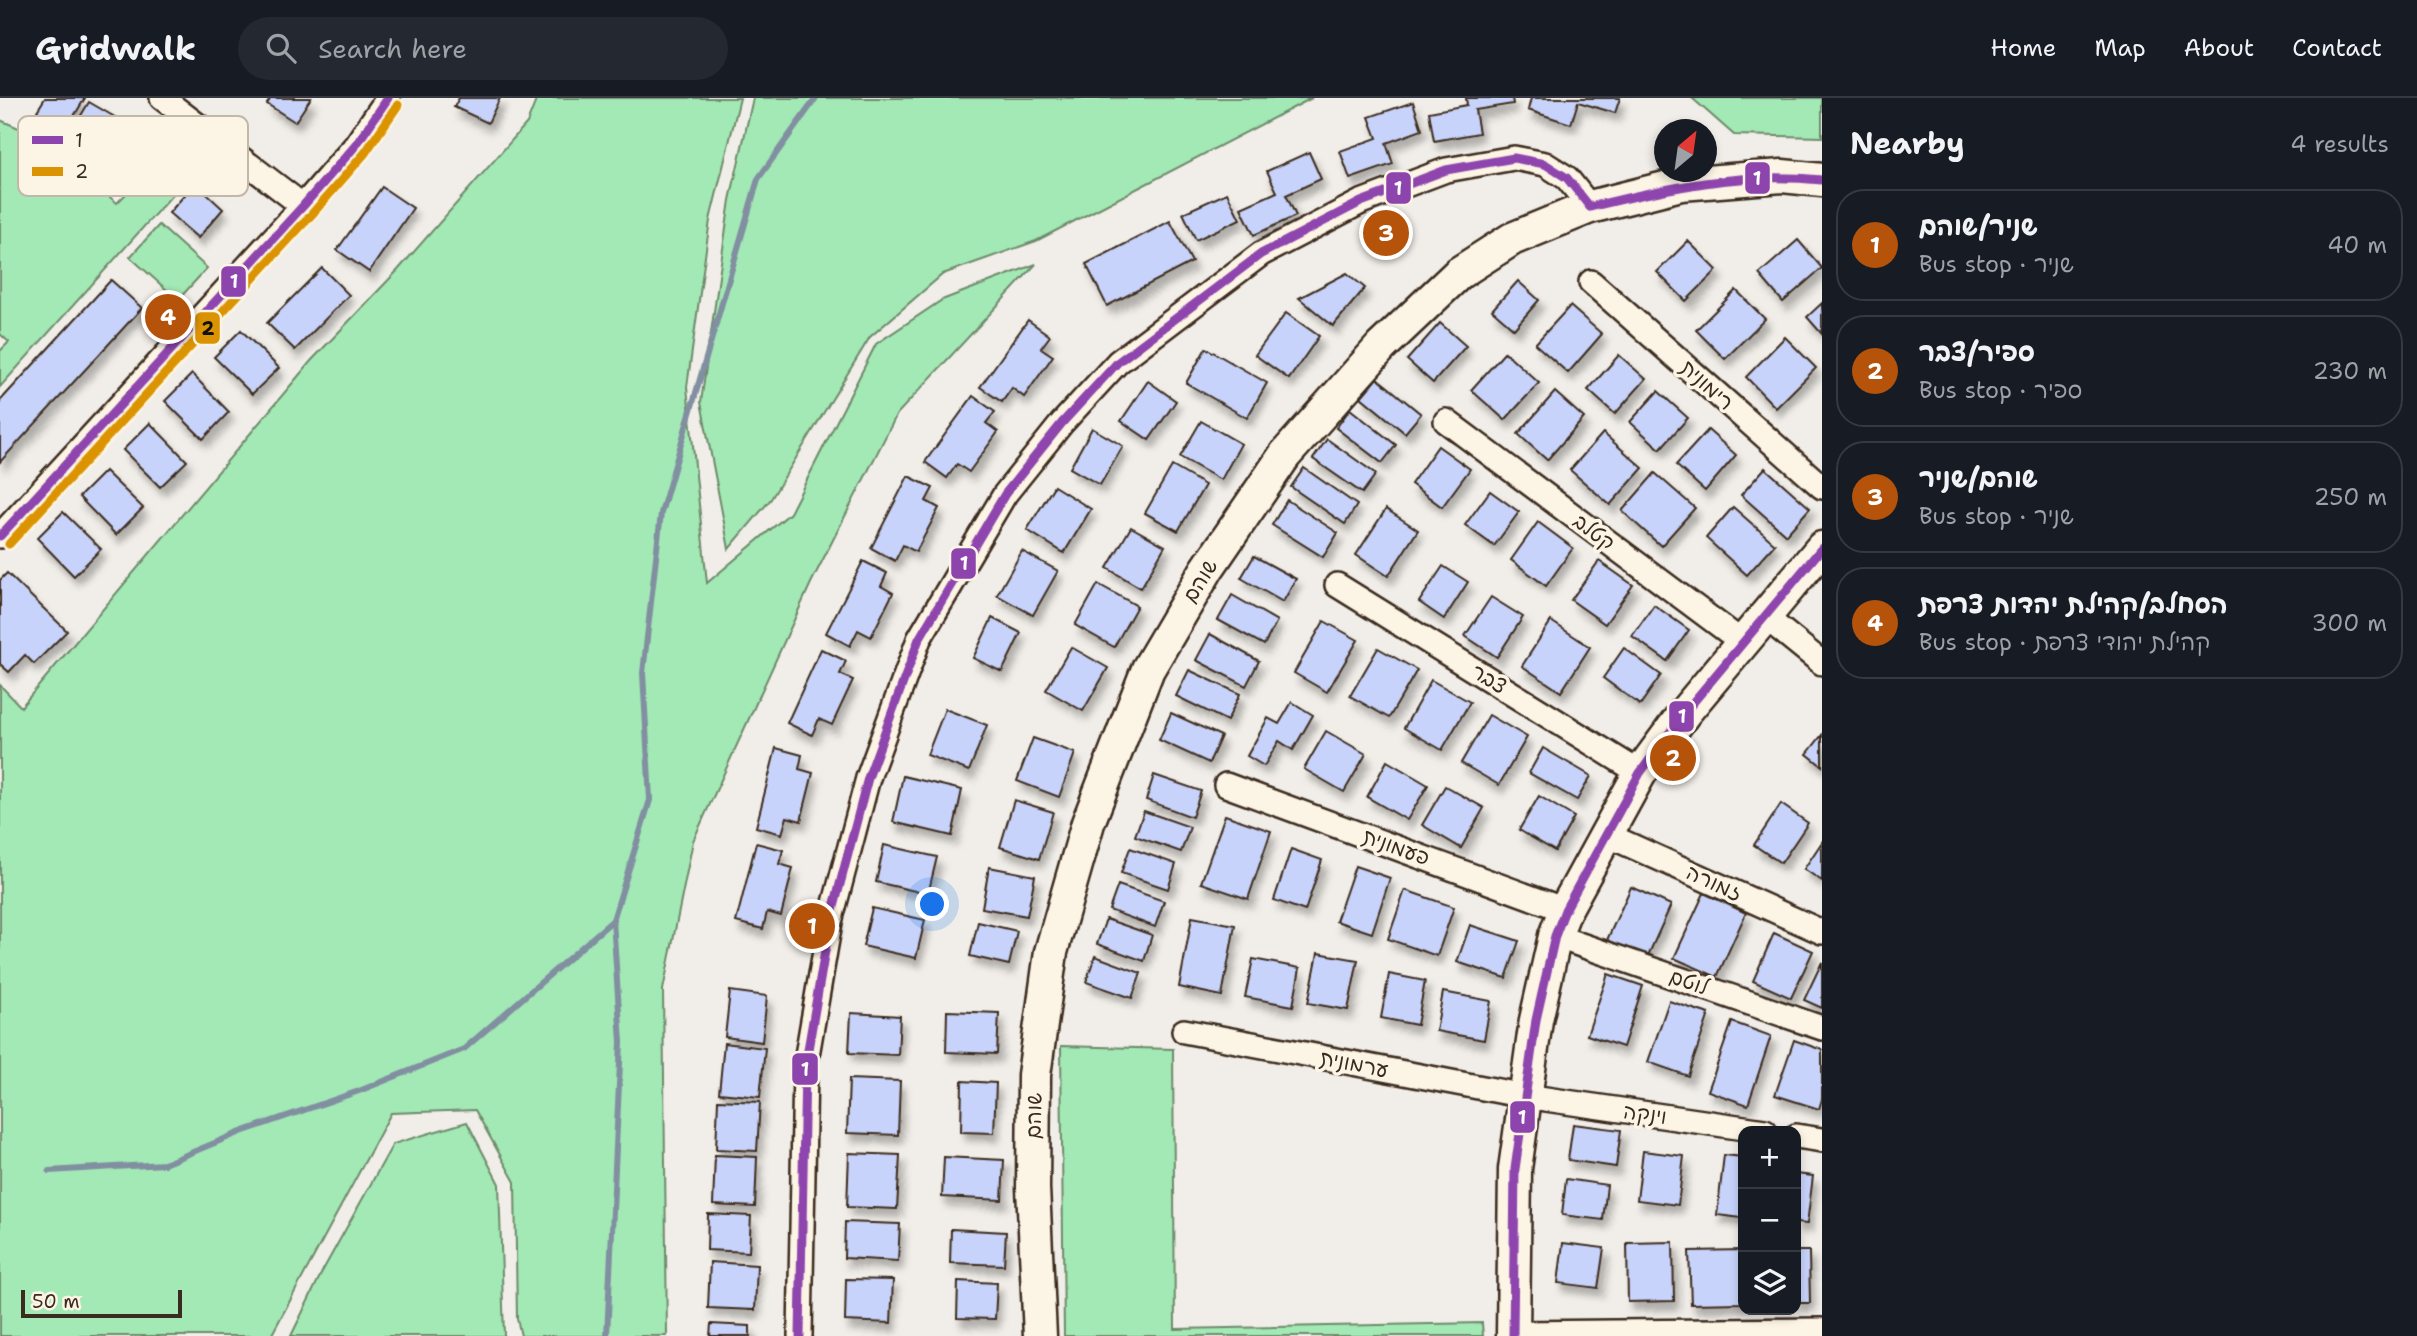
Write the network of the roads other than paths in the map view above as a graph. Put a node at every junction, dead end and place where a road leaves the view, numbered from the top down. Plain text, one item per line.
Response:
1 (162, 98) edge
2 (388, 98) edge
3 (186, 116) edge
4 (248, 164) edge
5 (1822, 180) edge
6 (303, 206) junction
7 (1590, 207) junction
8 (1591, 282) dead end
9 (1446, 421) dead end
10 (1822, 487) edge
11 (0, 536) edge
12 (1822, 548) edge
13 (1337, 585) dead end
14 (1764, 616) junction
15 (1742, 642) junction
16 (1822, 663) edge
17 (1640, 773) junction
18 (1226, 785) dead end
19 (1605, 834) junction
20 (1560, 923) junction
21 (1822, 932) edge
22 (1822, 1028) edge
23 (1184, 1031) dead end
24 (1525, 1096) junction
25 (1738, 1127) edge
26 (1801, 1137) edge
27 (1822, 1140) edge
28 (1822, 1330) edge
29 (1513, 1335) edge
30 (800, 1336) edge
31 (1040, 1336) edge

1 - 3 street
2 - 6 street
4 - 6 street
5 - 7 street, שוהם
6 - 11 street
7 - 30 street
7 - 31 street, שוהם
8 - 10 street, רימונית
9 - 15 street, קטלב
12 - 14 street
13 - 17 street, צבר
14 - 15 street
14 - 16 street
15 - 17 street
17 - 19 street
18 - 20 street, פעמונית
19 - 20 street
19 - 21 street, זמורה
20 - 22 street, לוטם
20 - 24 street
23 - 24 street, ערמונית
24 - 25 street, וינקה
24 - 29 street
26 - 27 street
28 - 29 street

